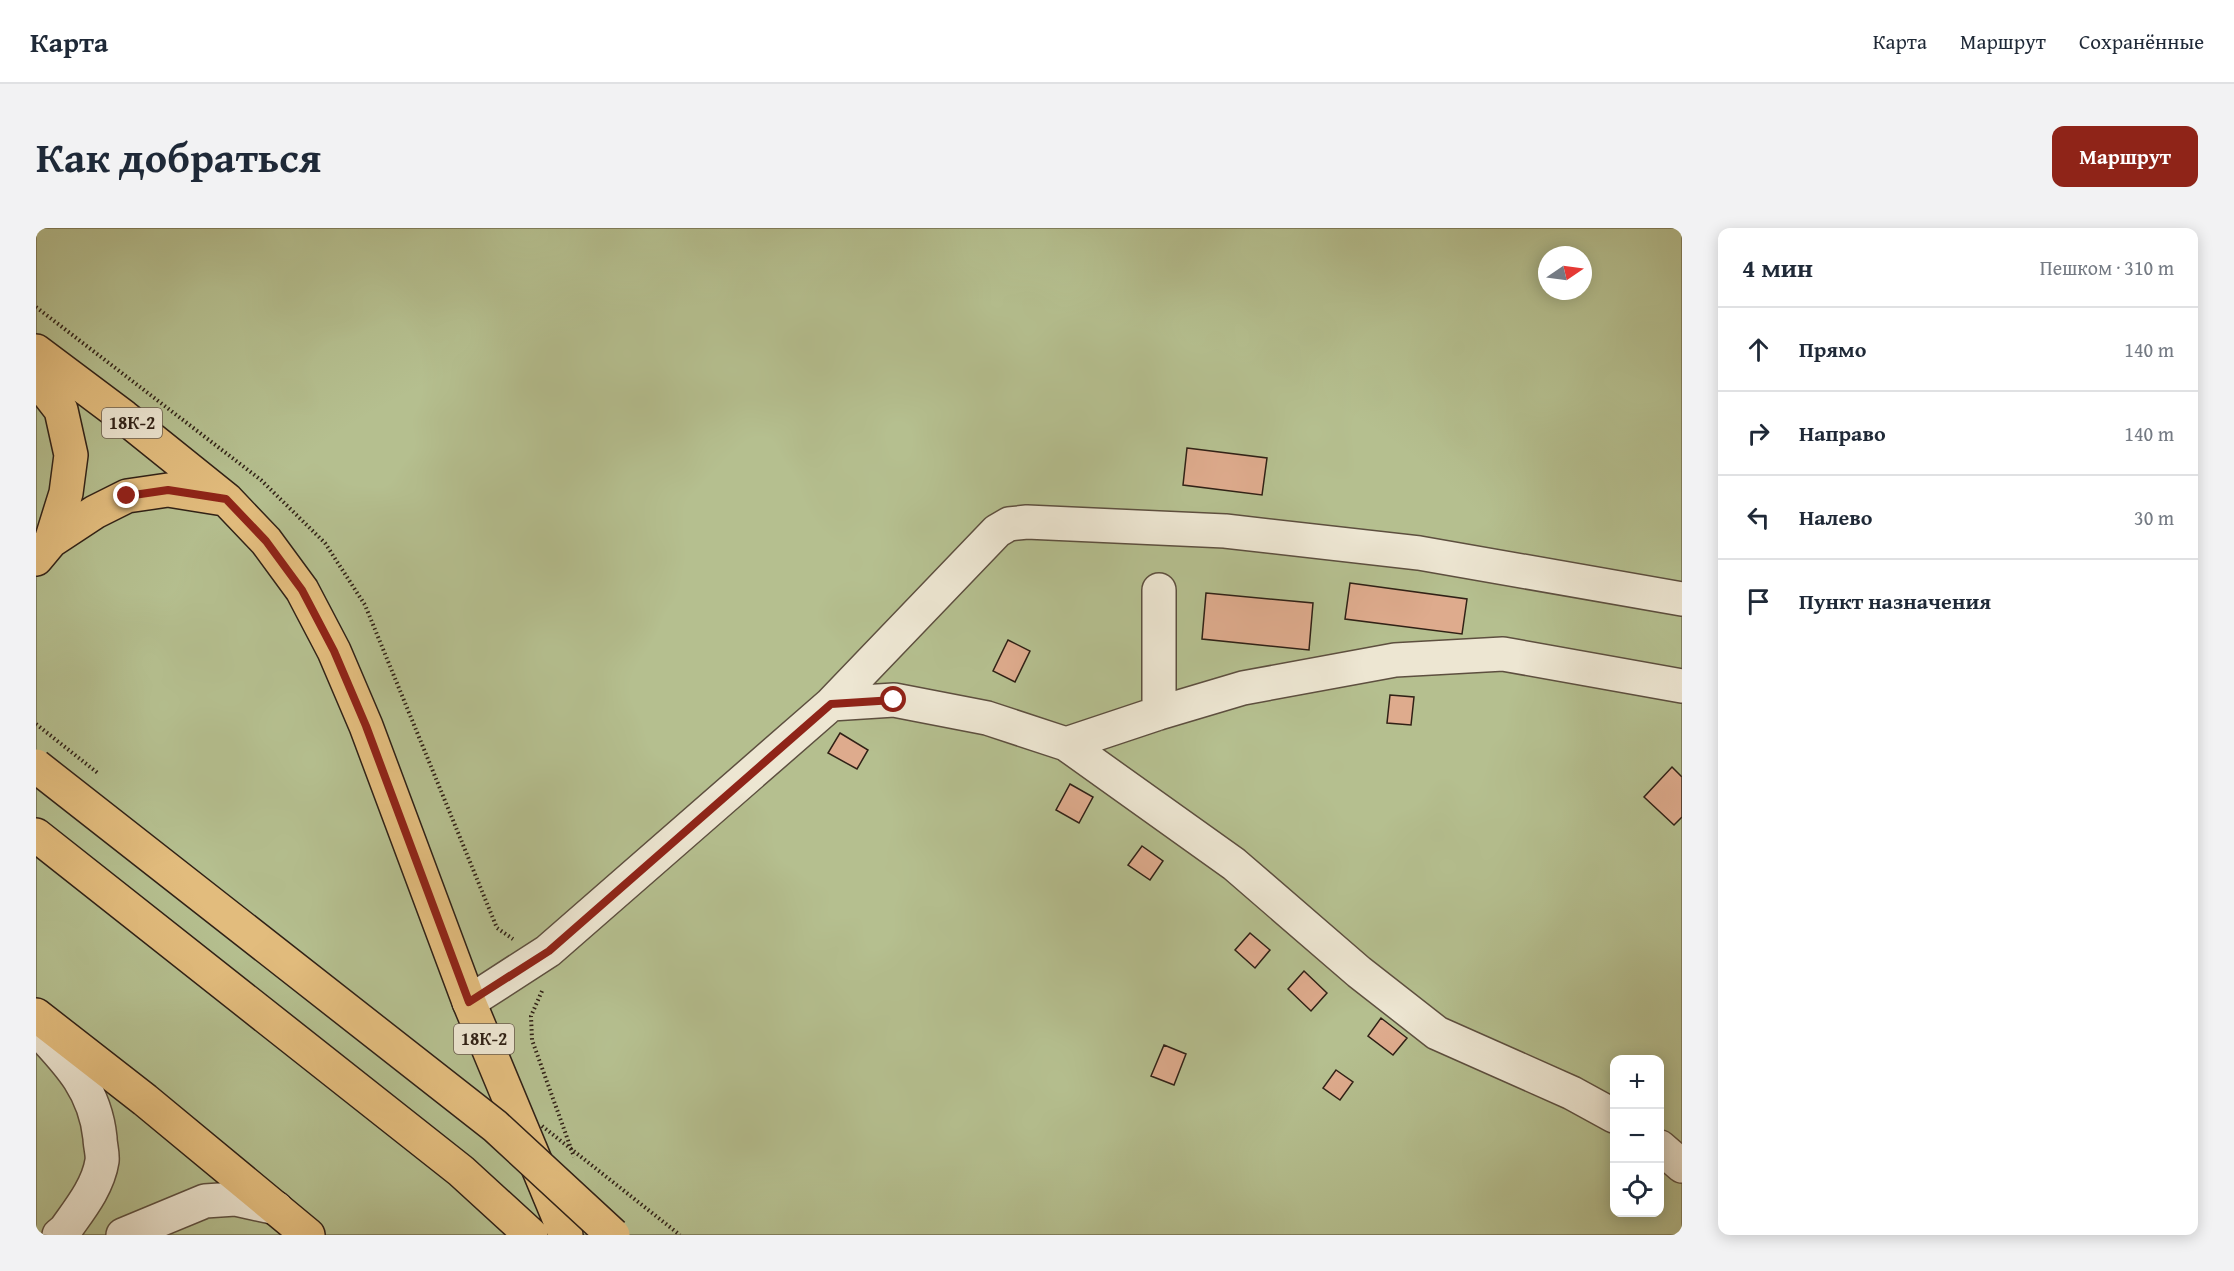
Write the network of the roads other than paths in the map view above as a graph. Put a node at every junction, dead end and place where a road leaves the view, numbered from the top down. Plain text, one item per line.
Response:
1 (36, 351) edge
2 (36, 378) edge
3 (226, 499) junction
4 (43, 550) edge
5 (1160, 590) dead end
6 (1682, 598) edge
7 (1682, 686) edge
8 (831, 704) junction
9 (1160, 713) junction
10 (1066, 744) junction
11 (36, 766) edge
12 (36, 835) edge
13 (469, 1002) junction
14 (36, 1015) edge
15 (36, 1028) edge
16 (1610, 1114) edge
17 (1664, 1130) edge
18 (1682, 1132) edge
19 (1664, 1151) edge
20 (1682, 1166) edge
21 (276, 1209) junction
22 (59, 1235) edge
23 (123, 1235) edge
24 (308, 1235) edge
25 (531, 1235) edge
26 (566, 1235) edge
27 (613, 1235) edge

1 - 3 main road, 18К-2
2 - 4 main road
3 - 4 main road
3 - 13 main road, 18К-2
5 - 9 street
6 - 8 street
7 - 9 street
8 - 10 street
8 - 13 street
9 - 10 street
10 - 16 street
11 - 27 main road, bridge
12 - 25 main road
13 - 26 main road, 18К-2
14 - 21 main road
15 - 22 street
17 - 18 street
19 - 20 street
21 - 23 street
21 - 24 main road

